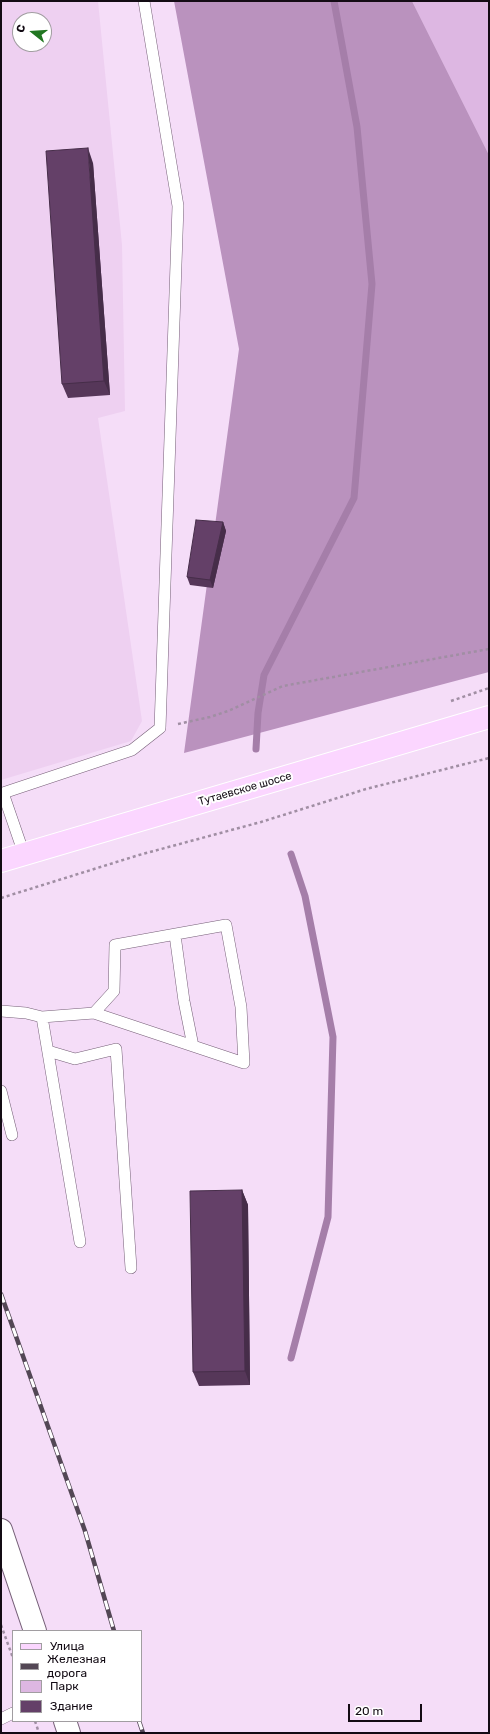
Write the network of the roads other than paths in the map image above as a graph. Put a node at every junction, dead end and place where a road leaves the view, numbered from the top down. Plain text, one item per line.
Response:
1 (144, 1) edge
2 (489, 717) edge
3 (2, 790) edge
4 (24, 854) junction
5 (1, 861) edge
6 (175, 935) junction
7 (1, 1011) edge
8 (94, 1013) junction
9 (42, 1017) junction
10 (193, 1046) junction
11 (48, 1051) junction
12 (1, 1091) edge
13 (12, 1135) dead end
14 (80, 1242) dead end
15 (131, 1268) dead end
16 (1, 1530) edge
17 (35, 1630) edge
18 (12, 1714) edge
19 (1, 1719) edge
20 (65, 1722) edge
21 (69, 1733) edge

1 - 3 lane
2 - 4 main road, Тутаевское шоссе
3 - 4 lane
4 - 5 main road, Тутаевское шоссе
6 - 8 lane
6 - 10 lane
6 - 10 lane
7 - 9 lane
8 - 9 lane
8 - 10 lane
9 - 11 lane
11 - 14 lane
11 - 15 lane
12 - 13 lane
16 - 17 street
18 - 19 lane
20 - 21 street

